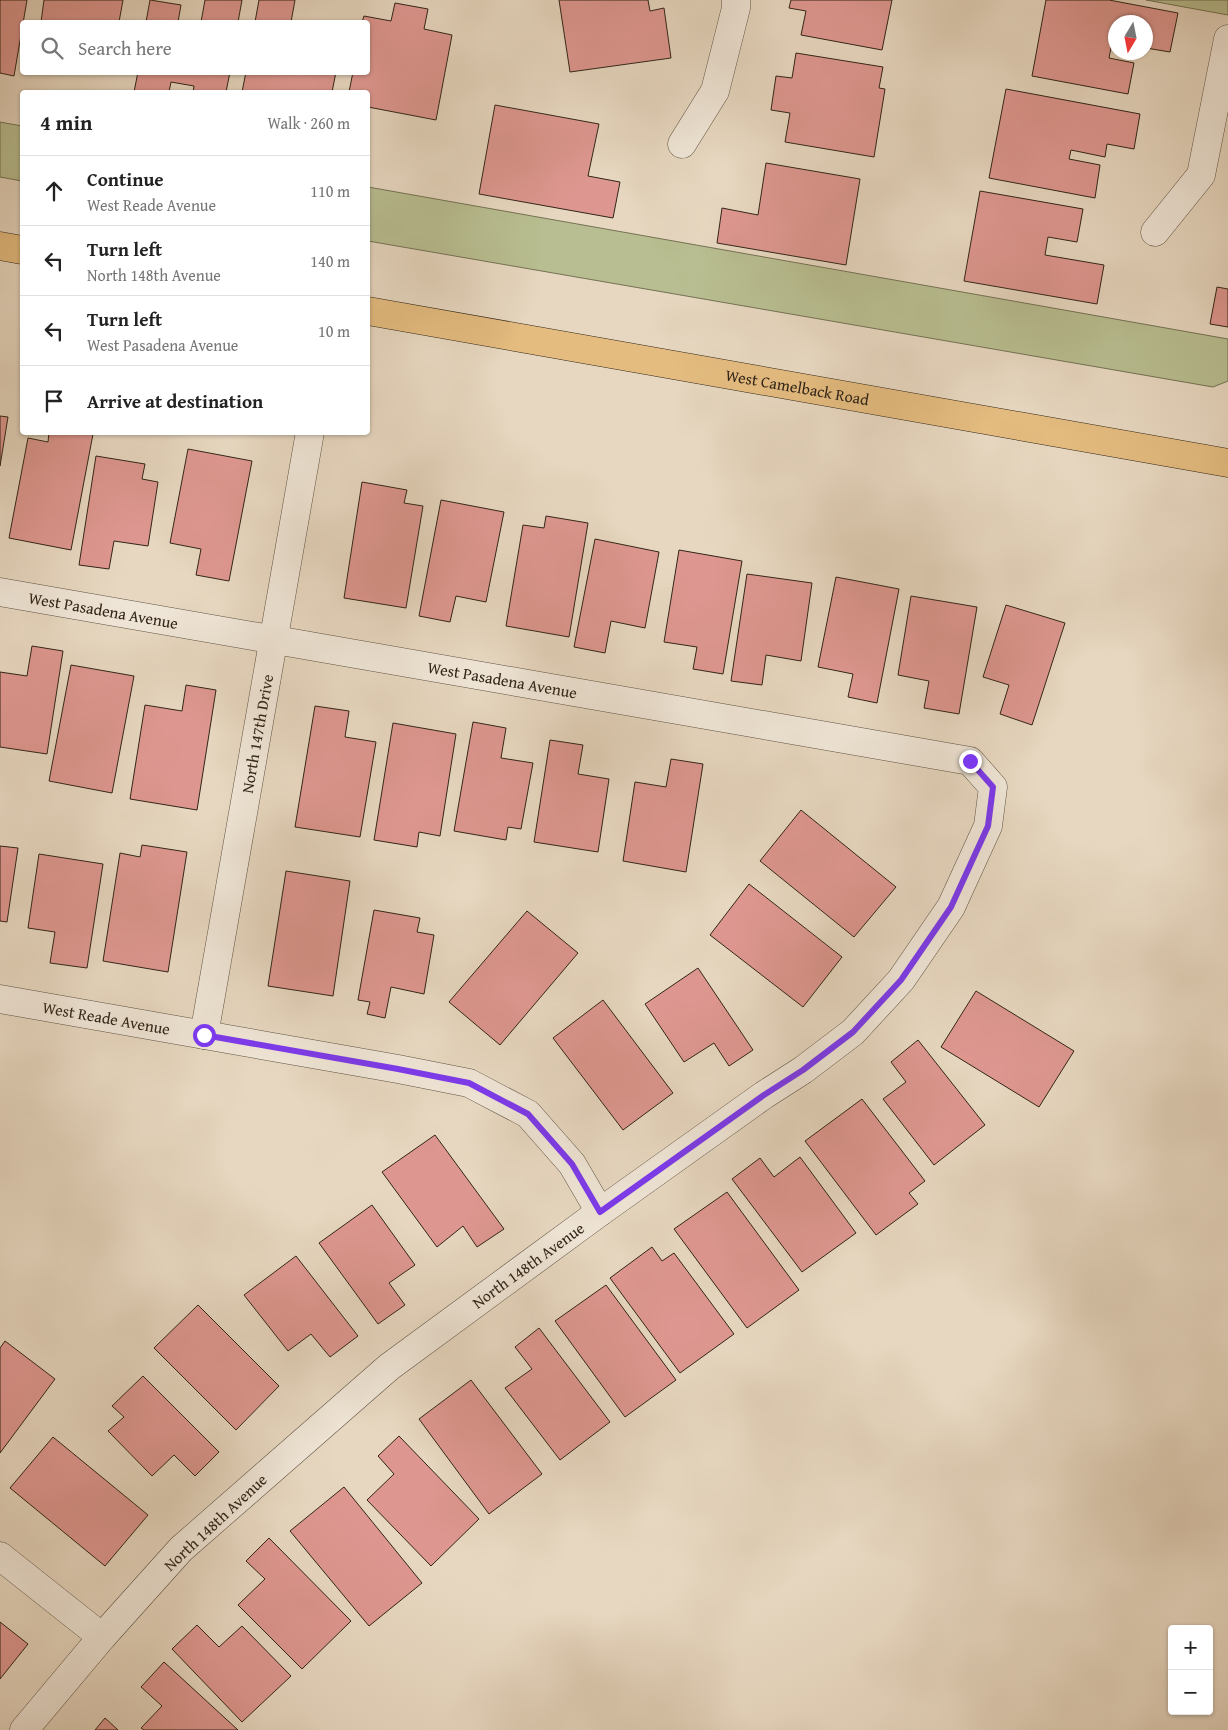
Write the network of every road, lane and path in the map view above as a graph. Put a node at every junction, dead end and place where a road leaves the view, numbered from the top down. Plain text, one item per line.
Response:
1 (736, 0) edge
2 (1228, 39) edge
3 (682, 144) dead end
4 (1155, 232) dead end
5 (0, 246) edge
6 (20, 250) edge
7 (370, 311) edge
8 (309, 435) edge
9 (1228, 463) edge
10 (0, 592) edge
11 (274, 640) junction
12 (993, 787) joint
13 (0, 999) edge
14 (204, 1035) junction
15 (600, 1212) junction
16 (0, 1556) edge
17 (102, 1637) junction
18 (24, 1730) edge

1 - 3 street
2 - 4 street
5 - 6 main road
7 - 9 main road, West Camelback Road
8 - 11 street, North 147th Drive
10 - 11 street, West Pasadena Avenue
11 - 12 street, West Pasadena Avenue
11 - 14 street, North 147th Drive
12 - 15 street, North 148th Avenue
13 - 14 street, West Reade Avenue
14 - 15 street, West Reade Avenue
15 - 17 street, North 148th Avenue
16 - 17 street
17 - 18 street, North 148th Avenue

